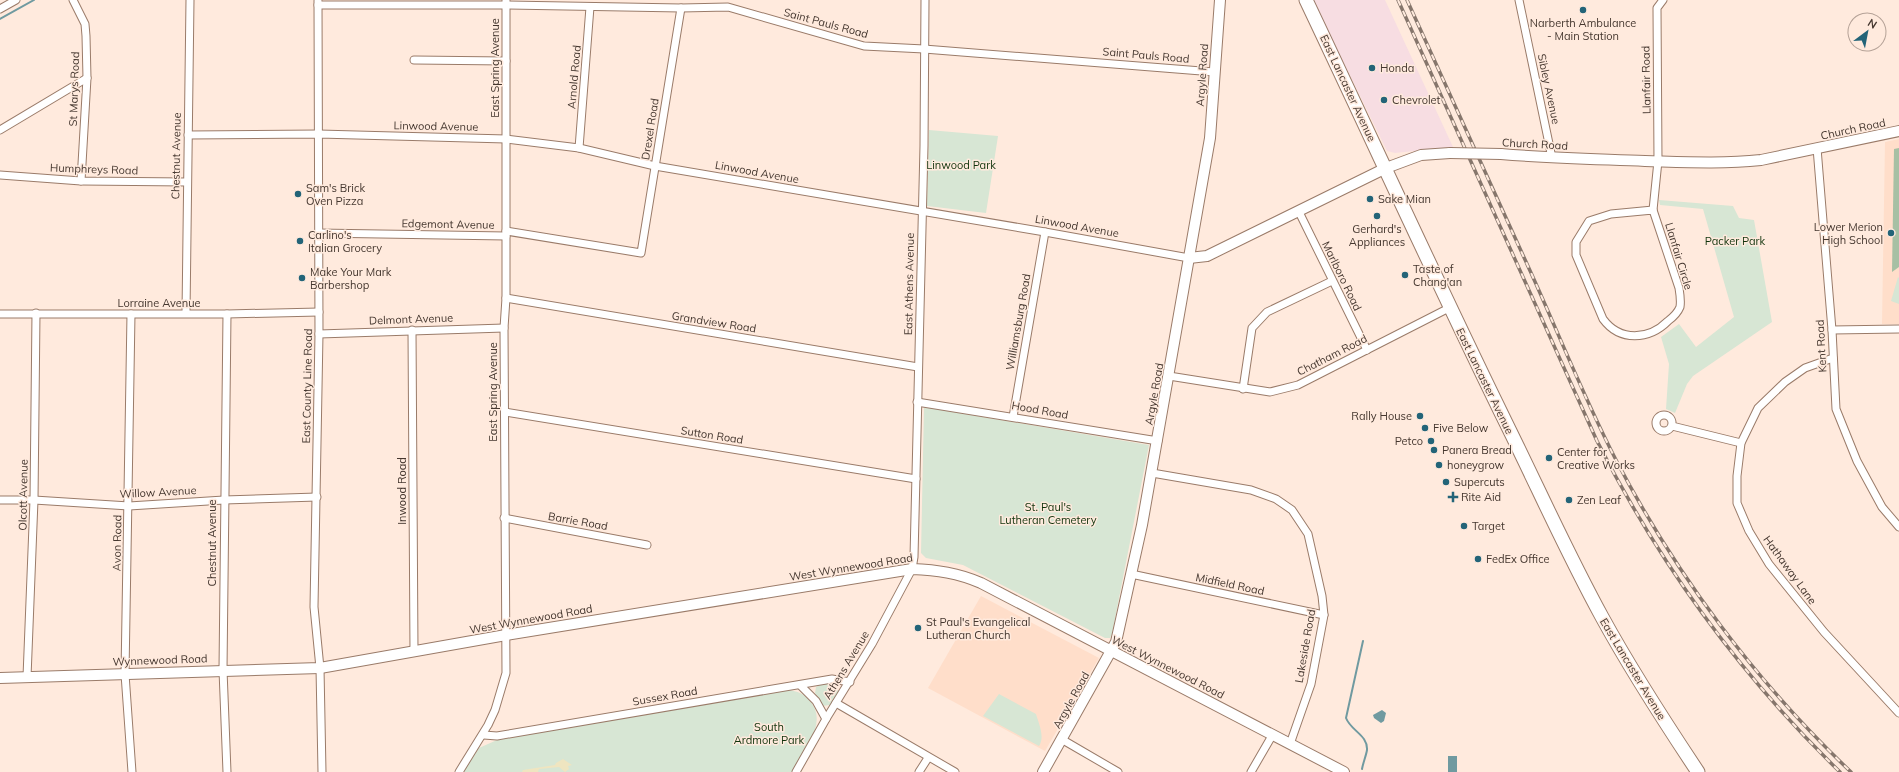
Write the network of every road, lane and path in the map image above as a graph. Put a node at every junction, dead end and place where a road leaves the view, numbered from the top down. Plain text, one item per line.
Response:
1 (16, 0) edge
2 (73, 0) edge
3 (190, 0) edge
4 (732, 0) edge
5 (925, 0) edge
6 (1220, 0) edge
7 (1306, 0) edge
8 (1519, 0) edge
9 (1654, 0) edge
10 (1662, 0) edge
11 (318, 2) edge
12 (506, 2) edge
13 (590, 7) junction
14 (728, 7) junction
15 (681, 8) junction
16 (1657, 8) junction
17 (0, 9) edge
18 (924, 49) junction
19 (414, 60) dead end
20 (506, 61) junction
21 (1214, 72) junction
22 (87, 78) junction
23 (0, 130) edge
24 (1899, 132) edge
25 (319, 134) junction
26 (188, 135) junction
27 (506, 139) junction
28 (579, 148) junction
29 (1818, 148) junction
30 (1552, 158) junction
31 (1658, 161) junction
32 (655, 166) junction
33 (1386, 168) junction
34 (0, 175) edge
35 (81, 181) junction
36 (187, 182) junction
37 (1653, 210) junction
38 (921, 211) junction
39 (1299, 212) junction
40 (1045, 232) junction
41 (318, 233) junction
42 (506, 233) junction
43 (641, 253) joint
44 (1189, 258) junction
45 (1332, 281) junction
46 (506, 298) junction
47 (1449, 308) junction
48 (319, 312) junction
49 (36, 313) junction
50 (186, 313) junction
51 (0, 314) edge
52 (131, 314) junction
53 (227, 314) junction
54 (504, 328) junction
55 (1899, 328) edge
56 (412, 330) junction
57 (1832, 330) junction
58 (319, 334) junction
59 (1367, 350) junction
60 (1832, 358) junction
61 (918, 367) junction
62 (1169, 376) junction
63 (1243, 389) junction
64 (918, 402) junction
65 (505, 412) junction
66 (1013, 417) junction
67 (1672, 426) dead end
68 (1158, 441) junction
69 (1741, 443) junction
70 (1152, 473) junction
71 (916, 479) junction
72 (317, 497) junction
73 (0, 500) edge
74 (34, 500) junction
75 (224, 500) junction
76 (129, 506) junction
77 (504, 518) junction
78 (1899, 527) edge
79 (647, 545) dead end
80 (912, 569) junction
81 (1131, 574) junction
82 (1324, 615) junction
83 (506, 635) junction
84 (414, 652) junction
85 (1112, 652) junction
86 (320, 668) junction
87 (223, 670) junction
88 (125, 674) junction
89 (27, 676) junction
90 (0, 678) edge
91 (850, 682) junction
92 (800, 685) junction
93 (836, 703) junction
94 (1899, 713) edge
95 (826, 719) junction
96 (484, 734) junction
97 (1273, 734) junction
98 (1062, 740) junction
99 (1290, 744) junction
100 (928, 758) junction
101 (132, 772) edge
102 (227, 772) edge
103 (322, 772) edge
104 (458, 772) edge
105 (796, 772) edge
106 (919, 772) edge
107 (955, 772) edge
108 (1043, 772) edge
109 (1118, 772) edge
110 (1251, 772) edge
111 (1344, 772) edge
112 (1698, 772) edge

1 - 17 street
2 - 22 street, St Marys Road
3 - 26 street, Chestnut Avenue
4 - 14 street
5 - 18 street, East Athens Avenue
6 - 21 street, Argyle Road
7 - 33 highway, East Lancaster Avenue
8 - 30 street, Sibley Avenue
9 - 16 street
10 - 16 street
11 - 12 street
11 - 25 street, East County Line Road
12 - 13 street, Saint Pauls Road
12 - 20 street, East Spring Avenue
13 - 15 street, Saint Pauls Road
13 - 28 street, Arnold Road
14 - 15 street, Saint Pauls Road
14 - 18 street, Saint Pauls Road
15 - 32 street, Drexel Road
16 - 31 street, Llanfair Road
18 - 21 street, Saint Pauls Road
18 - 38 street, East Athens Avenue
19 - 20 street
20 - 27 street, East Spring Avenue
21 - 44 street, Argyle Road
22 - 23 street
22 - 35 street, St Marys Road
24 - 29 street, Church Road
25 - 26 street
25 - 27 street, Linwood Avenue
25 - 41 street, East County Line Road
26 - 36 street, Chestnut Avenue
27 - 28 street, Linwood Avenue
27 - 42 street, East Spring Avenue
28 - 32 street, Linwood Avenue
29 - 31 street, Church Road
29 - 57 street, Kent Road
30 - 31 street, Church Road
30 - 33 street, Church Road, bridge
31 - 37 street, Llanfair Circle
32 - 38 street, Linwood Avenue
32 - 43 street, Drexel Road
33 - 39 street, Church Road
33 - 47 highway, East Lancaster Avenue
34 - 35 street, Humphreys Road
35 - 36 street, Humphreys Road
36 - 50 street, Chestnut Avenue
37 - 37 street, Llanfair Circle
38 - 40 street, Linwood Avenue
38 - 61 street, East Athens Avenue
39 - 44 street, Church Road
39 - 45 street, Marlboro Road
40 - 44 street, Linwood Avenue
40 - 66 street, Williamsburg Road
41 - 42 street, Edgemont Avenue
41 - 48 street, East County Line Road
42 - 43 street, Edgemont Avenue
42 - 46 street, East Spring Avenue
44 - 62 street, Argyle Road
45 - 59 street, Marlboro Road
45 - 63 street
46 - 54 street, East Spring Avenue
46 - 61 street, Grandview Road
47 - 59 street, Chatham Road
47 - 112 highway, East Lancaster Avenue
48 - 53 street, Lorraine Avenue
48 - 58 street, East County Line Road
49 - 51 street, Lorraine Avenue
49 - 52 street, Lorraine Avenue
49 - 74 street, Olcott Avenue
50 - 52 street, Lorraine Avenue
50 - 53 street, Lorraine Avenue
52 - 76 street, Avon Road
53 - 75 street, Chestnut Avenue
54 - 56 street, Delmont Avenue
54 - 65 street, East Spring Avenue
55 - 57 street
56 - 58 street, Delmont Avenue
56 - 84 street, Inwood Road
57 - 60 street, Kent Road
58 - 72 street, East County Line Road
59 - 63 street, Chatham Road
60 - 69 street, Hathaway Lane
60 - 78 street, Kent Road
61 - 64 street, East Athens Avenue
62 - 63 street, Chatham Road
62 - 68 street, Argyle Road
64 - 66 street, Hood Road
64 - 71 street, East Athens Avenue
65 - 71 street, Sutton Road
65 - 77 street, East Spring Avenue
66 - 68 street, Hood Road
67 - 69 street
68 - 70 street, Argyle Road
69 - 94 street, Hathaway Lane
70 - 81 street, Argyle Road
70 - 82 street, Lakeside Road
71 - 80 street, East Athens Avenue
72 - 75 street, Willow Avenue
72 - 86 street, East County Line Road
73 - 74 street, Willow Avenue
74 - 76 street, Willow Avenue
74 - 89 street, Olcott Avenue
75 - 76 street, Willow Avenue
75 - 87 street, Chestnut Avenue
76 - 88 street, Avon Road
77 - 79 street, Barrie Road
77 - 83 street, East Spring Avenue
80 - 83 street, West Wynnewood Road
80 - 85 street, West Wynnewood Road
80 - 91 street, Athens Avenue
81 - 82 street, Midfield Road
81 - 85 street, Argyle Road
82 - 99 street, Lakeside Road
83 - 84 street, West Wynnewood Road
83 - 96 street, East Spring Avenue
84 - 86 street, West Wynnewood Road
85 - 97 street, West Wynnewood Road
85 - 98 street, Argyle Road
86 - 87 street, Wynnewood Road
86 - 103 street, East County Line Road
87 - 88 street, Wynnewood Road
87 - 102 street, Chestnut Avenue
88 - 89 street, Wynnewood Road
88 - 101 street, Avon Road
89 - 90 street, Wynnewood Road
91 - 92 street, Sussex Road
91 - 93 street, Athens Avenue
92 - 95 street
92 - 96 street, Sussex Road
93 - 95 street, Athens Avenue
93 - 100 street
95 - 105 street, Athens Avenue
96 - 104 street, East Spring Avenue
97 - 99 street, West Wynnewood Road
97 - 110 street
98 - 108 street, Argyle Road
98 - 109 street
99 - 111 street, West Wynnewood Road
100 - 106 street
100 - 107 street

